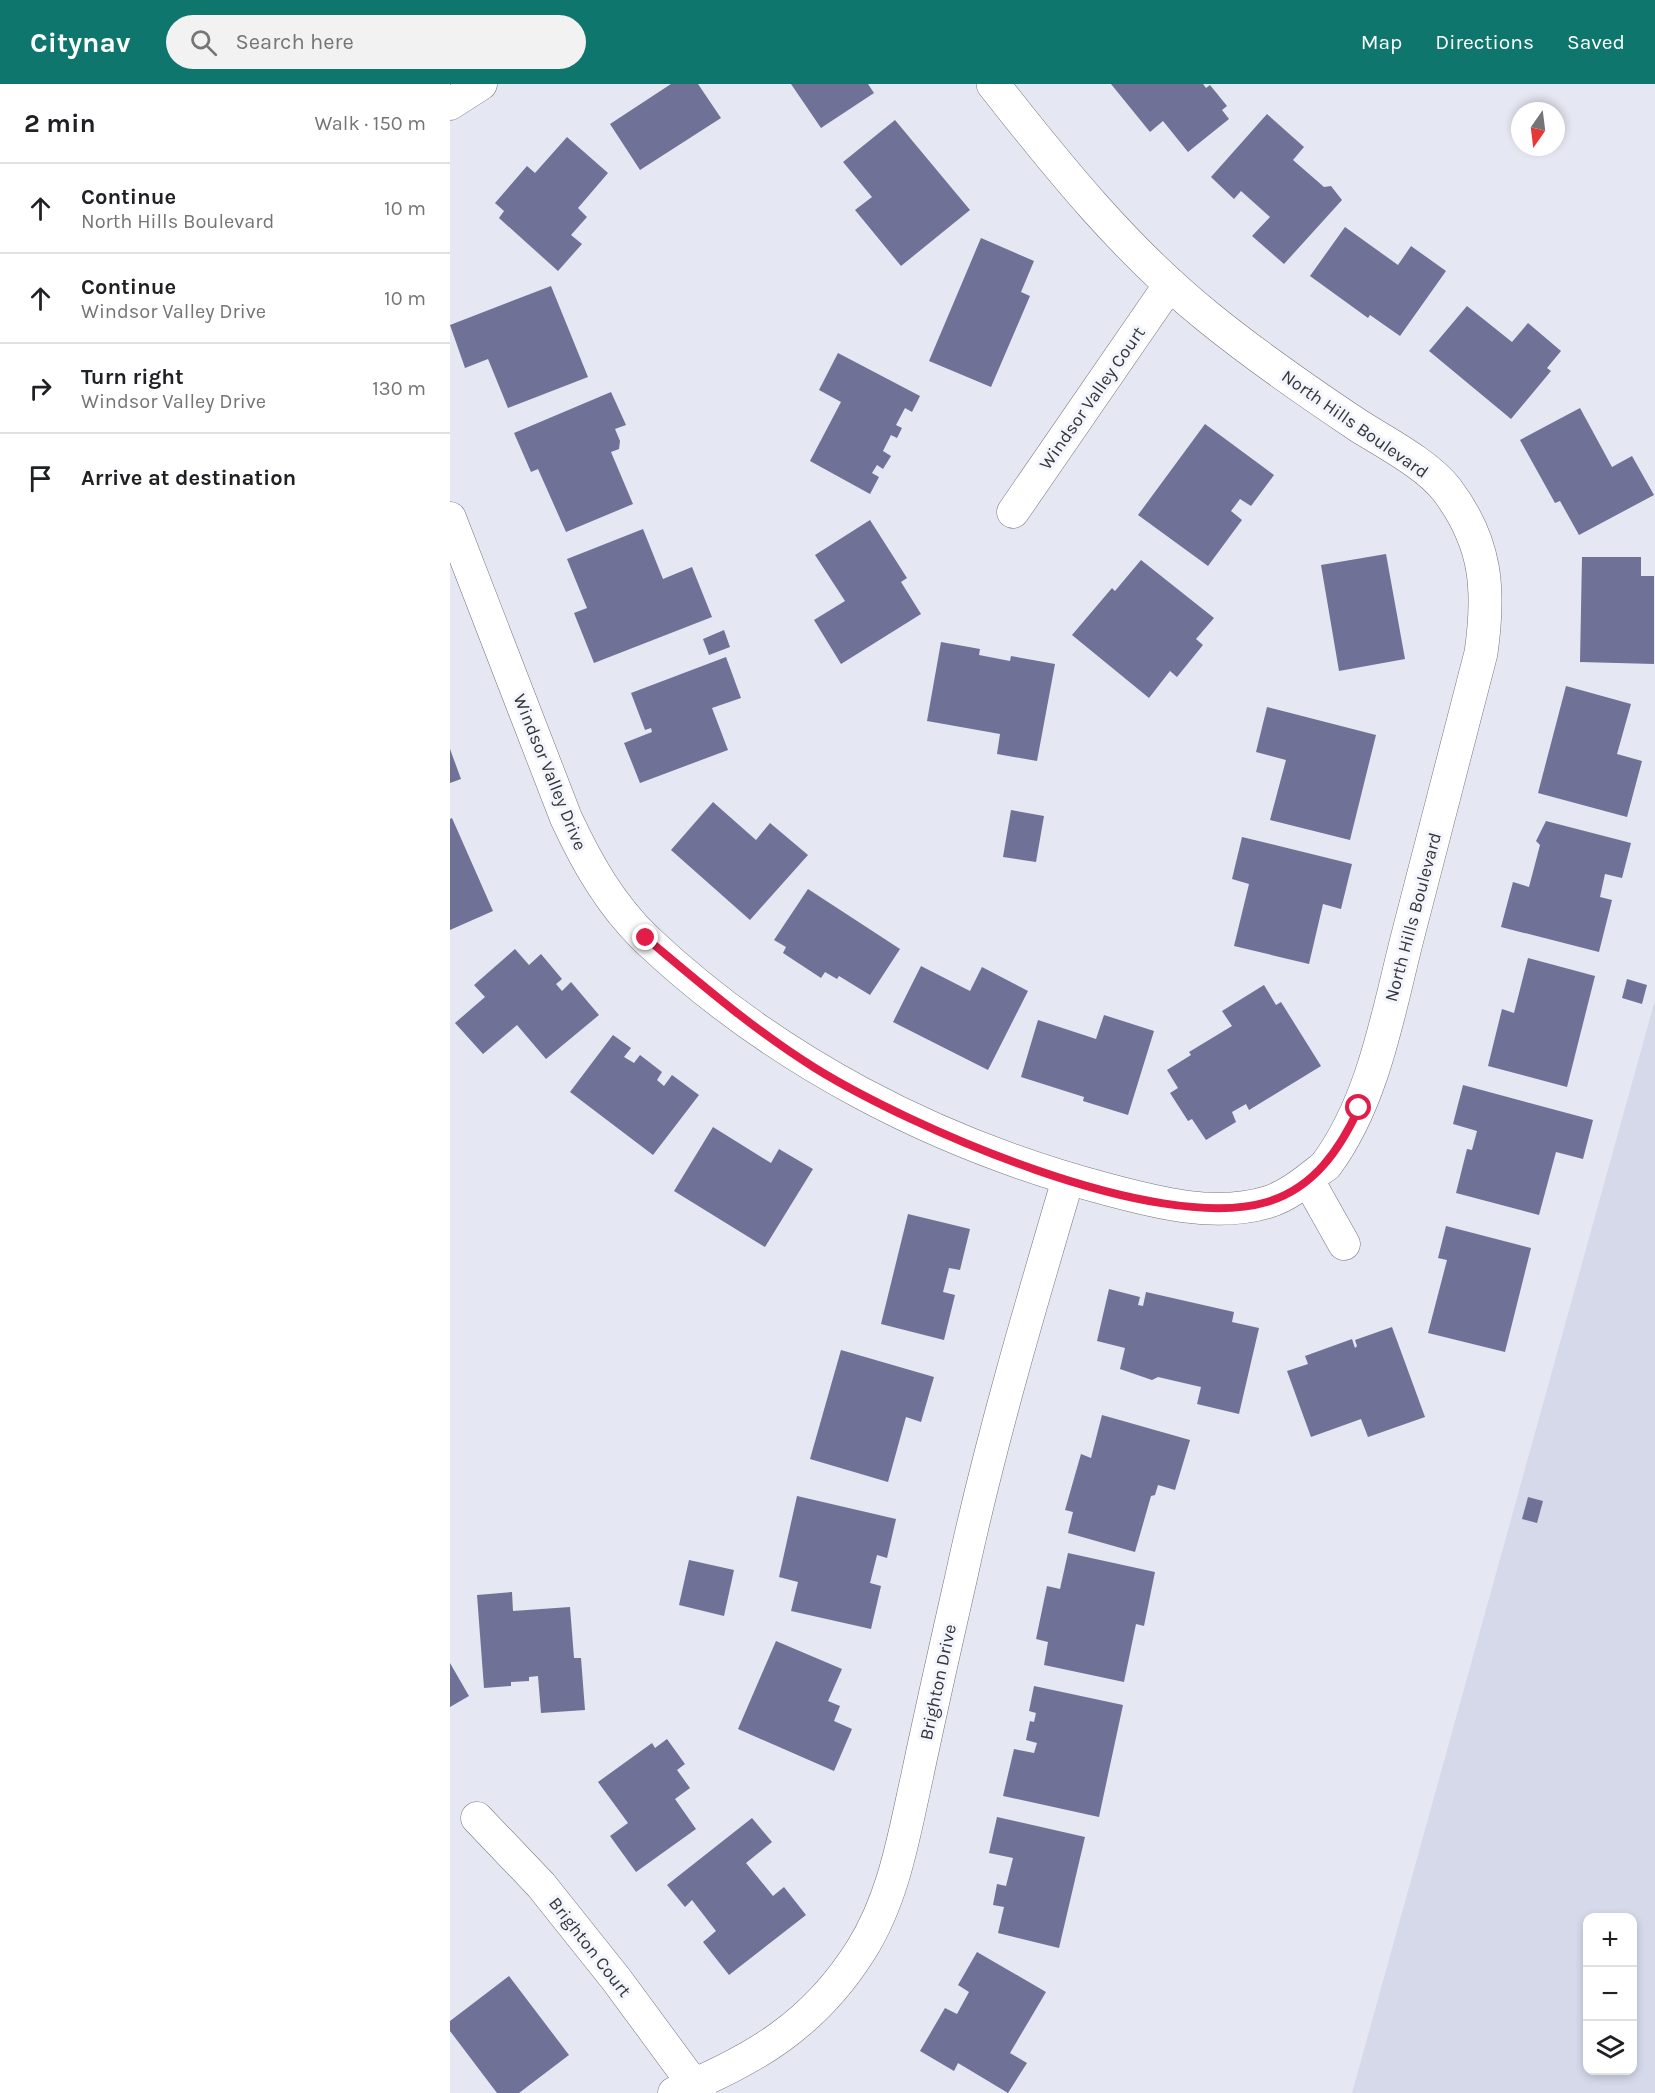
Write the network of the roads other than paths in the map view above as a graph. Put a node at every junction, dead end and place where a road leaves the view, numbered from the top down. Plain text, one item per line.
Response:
1 (481, 84) edge
2 (993, 84) edge
3 (450, 104) edge
4 (1170, 284) junction
5 (1013, 512) dead end
6 (450, 518) edge
7 (1317, 1173) junction
8 (1068, 1179) junction
9 (1344, 1244) dead end
10 (477, 1818) dead end
11 (690, 2090) edge

1 - 3 street
2 - 4 street, North Hills Boulevard
4 - 5 street, Windsor Valley Court
4 - 7 street, North Hills Boulevard
6 - 8 street, Windsor Valley Drive
7 - 8 street, Windsor Valley Drive
7 - 9 street
8 - 11 street, Brighton Drive
10 - 11 street, Brighton Court

